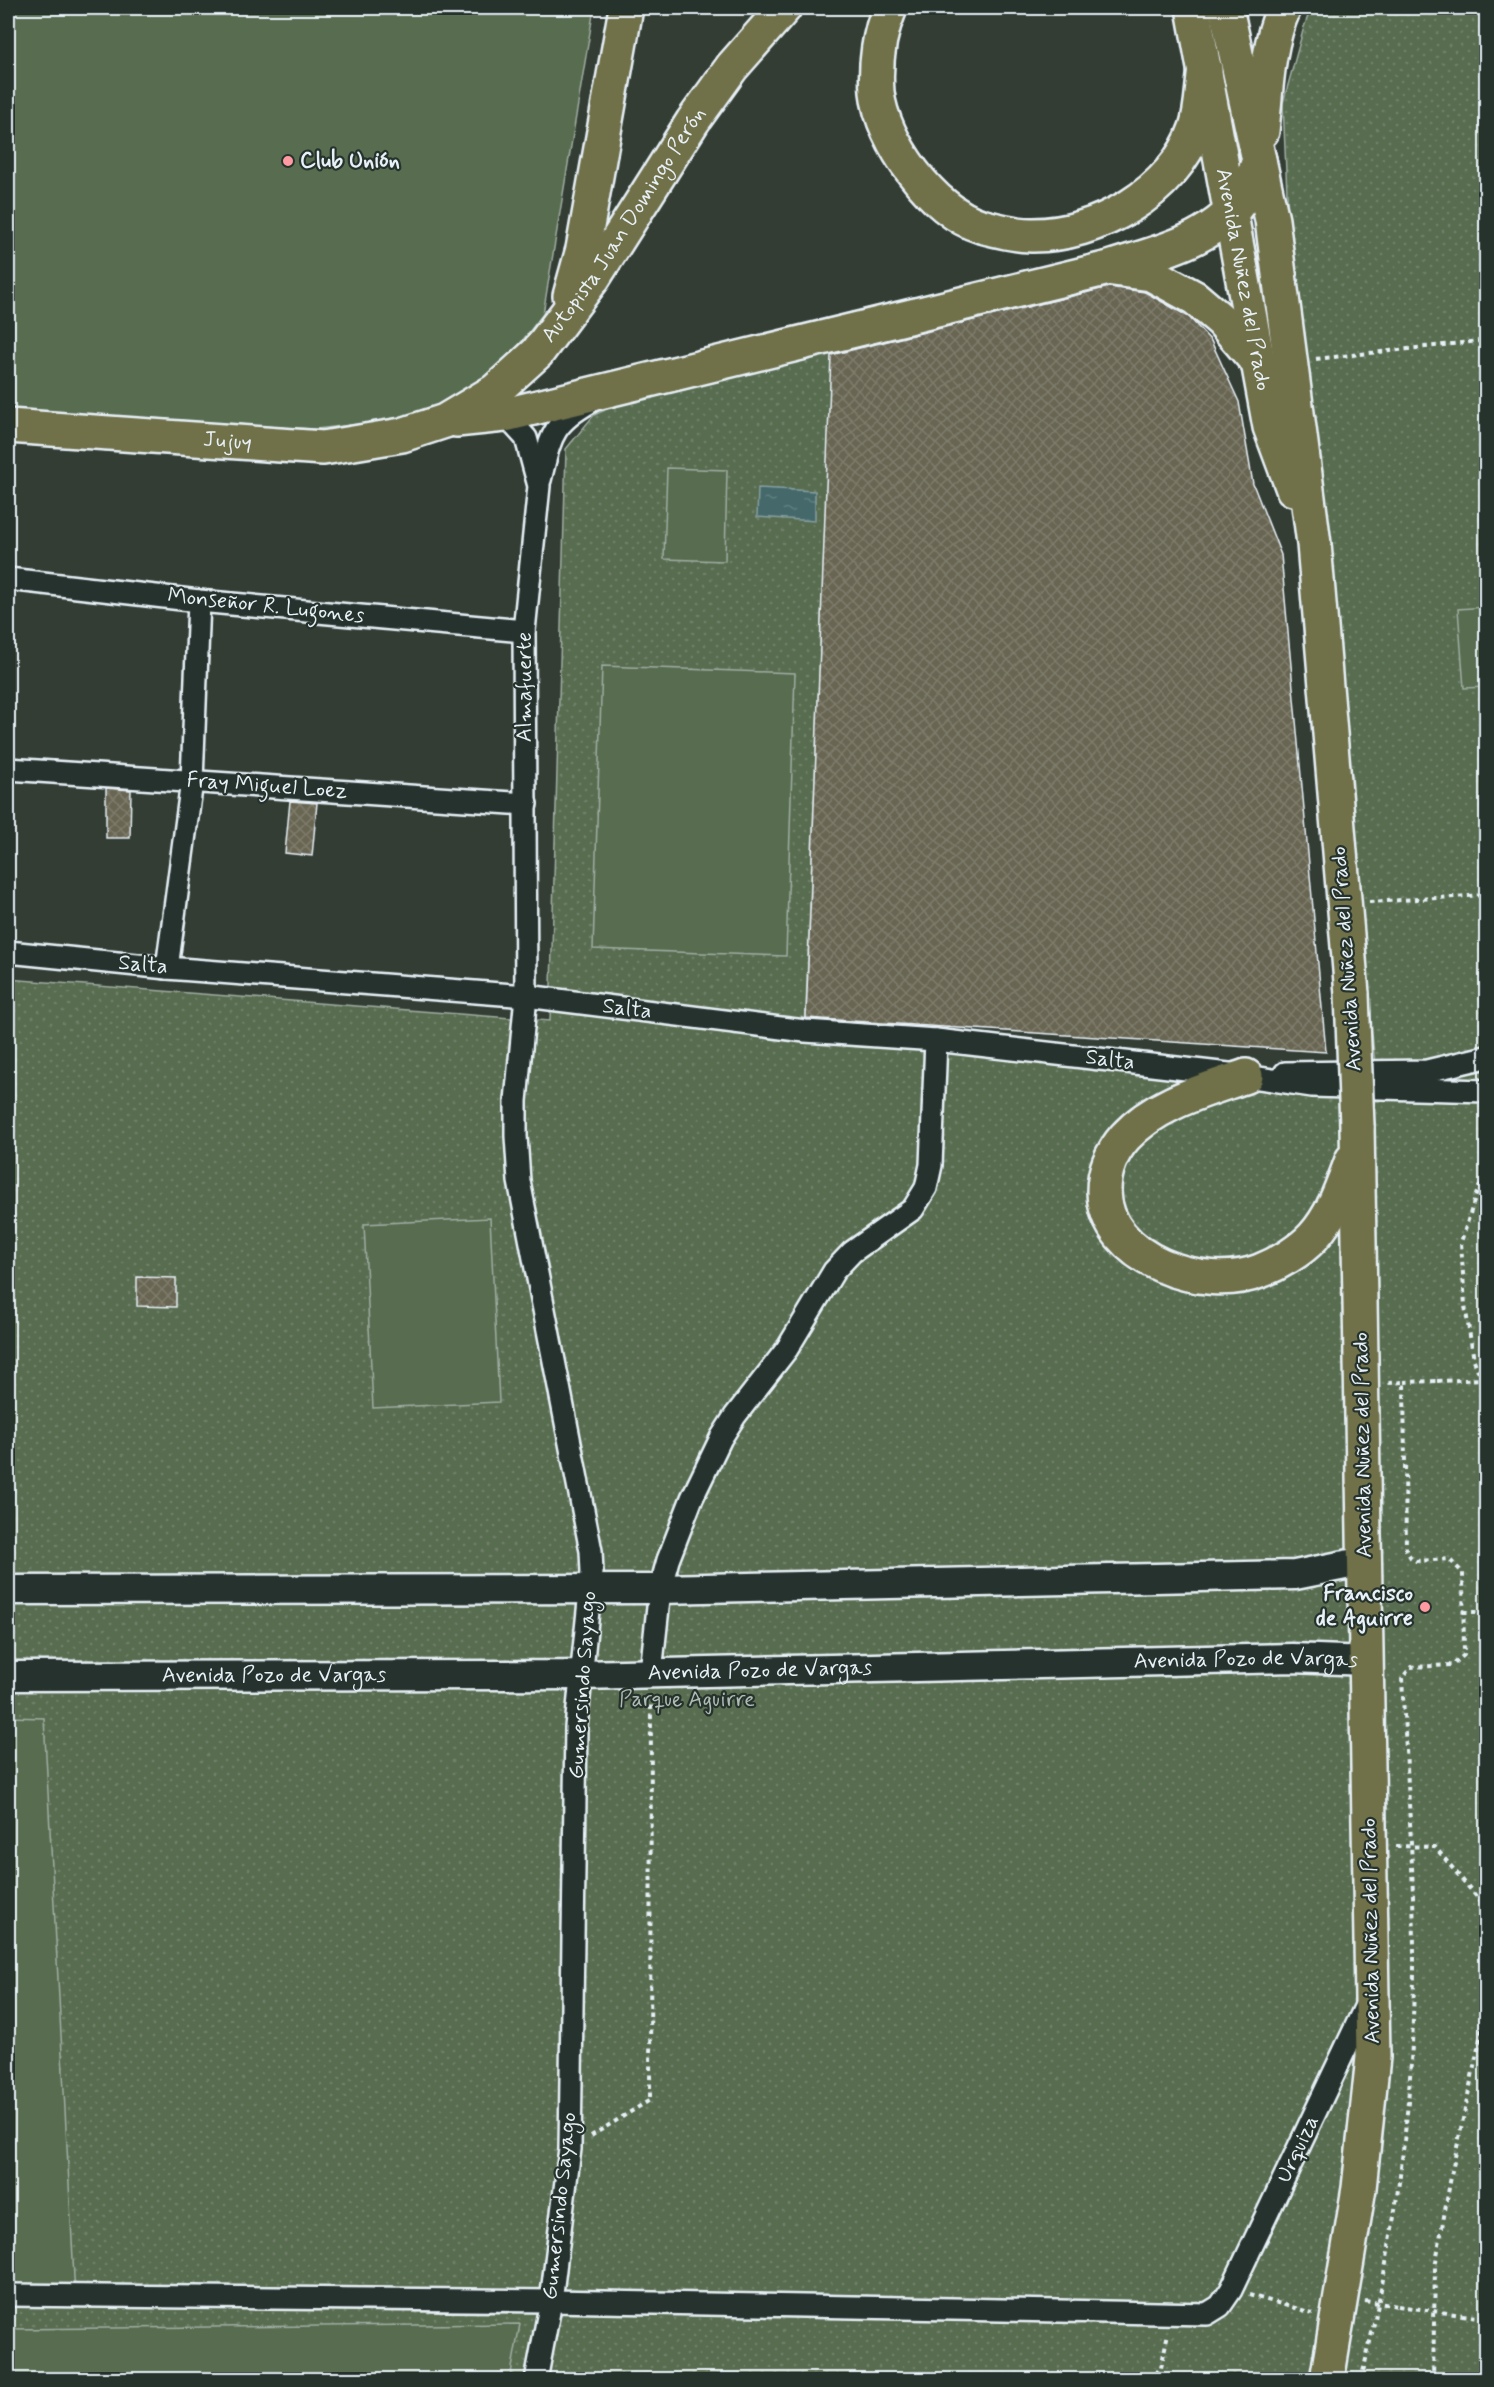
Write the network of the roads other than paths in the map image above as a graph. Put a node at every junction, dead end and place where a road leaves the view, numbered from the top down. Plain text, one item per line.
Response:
1 (626, 8) edge
2 (784, 8) edge
3 (890, 8) edge
4 (1193, 8) edge
5 (1226, 8) edge
6 (1284, 8) edge
7 (1205, 69) junction
8 (1259, 160) junction
9 (1231, 212) junction
10 (1109, 268) junction
11 (565, 318) junction
12 (1274, 363) junction
13 (610, 389) junction
14 (500, 403) junction
15 (445, 421) joint
16 (8, 426) edge
17 (539, 486) junction
18 (8, 579) edge
19 (200, 601) junction
20 (524, 631) junction
21 (8, 769) edge
22 (192, 781) junction
23 (526, 804) junction
24 (8, 952) edge
25 (166, 968) junction
26 (526, 996) junction
27 (936, 1040) junction
28 (1486, 1057) edge
29 (1245, 1076) junction
30 (1486, 1091) edge
31 (1358, 1135) junction
32 (1365, 1561) junction
33 (590, 1589) junction
34 (660, 1589) junction
35 (8, 1590) edge
36 (1367, 1661) junction
37 (651, 1672) junction
38 (581, 1675) junction
39 (8, 1676) edge
40 (1372, 1991) junction
41 (8, 2295) edge
42 (551, 2301) junction
43 (536, 2379) edge
44 (1327, 2379) edge

1 - 11 main road
2 - 11 main road, Autopista Juan Domingo Perón
3 - 7 main road
4 - 7 main road, Avenida Nuñez del Prado
5 - 8 main road, Avenida Nuñez del Prado
6 - 8 main road
7 - 9 main road, Avenida Nuñez del Prado
8 - 9 main road
8 - 12 main road, Avenida Nuñez del Prado
9 - 10 main road
9 - 12 main road, Avenida Nuñez del Prado
10 - 12 main road
10 - 13 main road
11 - 14 main road, Autopista Juan Domingo Perón
12 - 31 main road, Avenida Nuñez del Prado, bridge
13 - 14 main road
13 - 17 street
14 - 15 main road, Autopista Juan Domingo Perón
14 - 17 street, Almafuerte
15 - 16 main road, Jujuy
17 - 20 street, Almafuerte
18 - 19 street, Monseñor R. Lugones
19 - 20 street, Monseñor R. Lugones
19 - 22 street
20 - 23 street, Almafuerte
21 - 22 street, Fray Miguel Loez
22 - 23 street, Fray Miguel Loez
22 - 25 street
23 - 26 street, Almafuerte
24 - 25 street, Salta
25 - 26 street, Salta
26 - 27 street, Salta
26 - 33 street, Gumersindo Sayago
27 - 29 street, Salta
27 - 34 street
28 - 29 street
29 - 30 street
29 - 31 main road
31 - 32 main road, Avenida Nuñez del Prado
32 - 34 main road
32 - 36 main road, Avenida Nuñez del Prado
33 - 34 main road
33 - 35 main road
33 - 38 street, Gumersindo Sayago
34 - 37 street
36 - 37 main road, Avenida Pozo de Vargas
36 - 40 main road, Avenida Nuñez del Prado
37 - 38 main road, Avenida Pozo de Vargas
38 - 39 main road, Avenida Pozo de Vargas
38 - 42 street, Gumersindo Sayago
40 - 42 street, Urquiza
40 - 44 main road, Avenida Nuñez del Prado
41 - 42 street
42 - 43 street, Gumersindo Sayago

